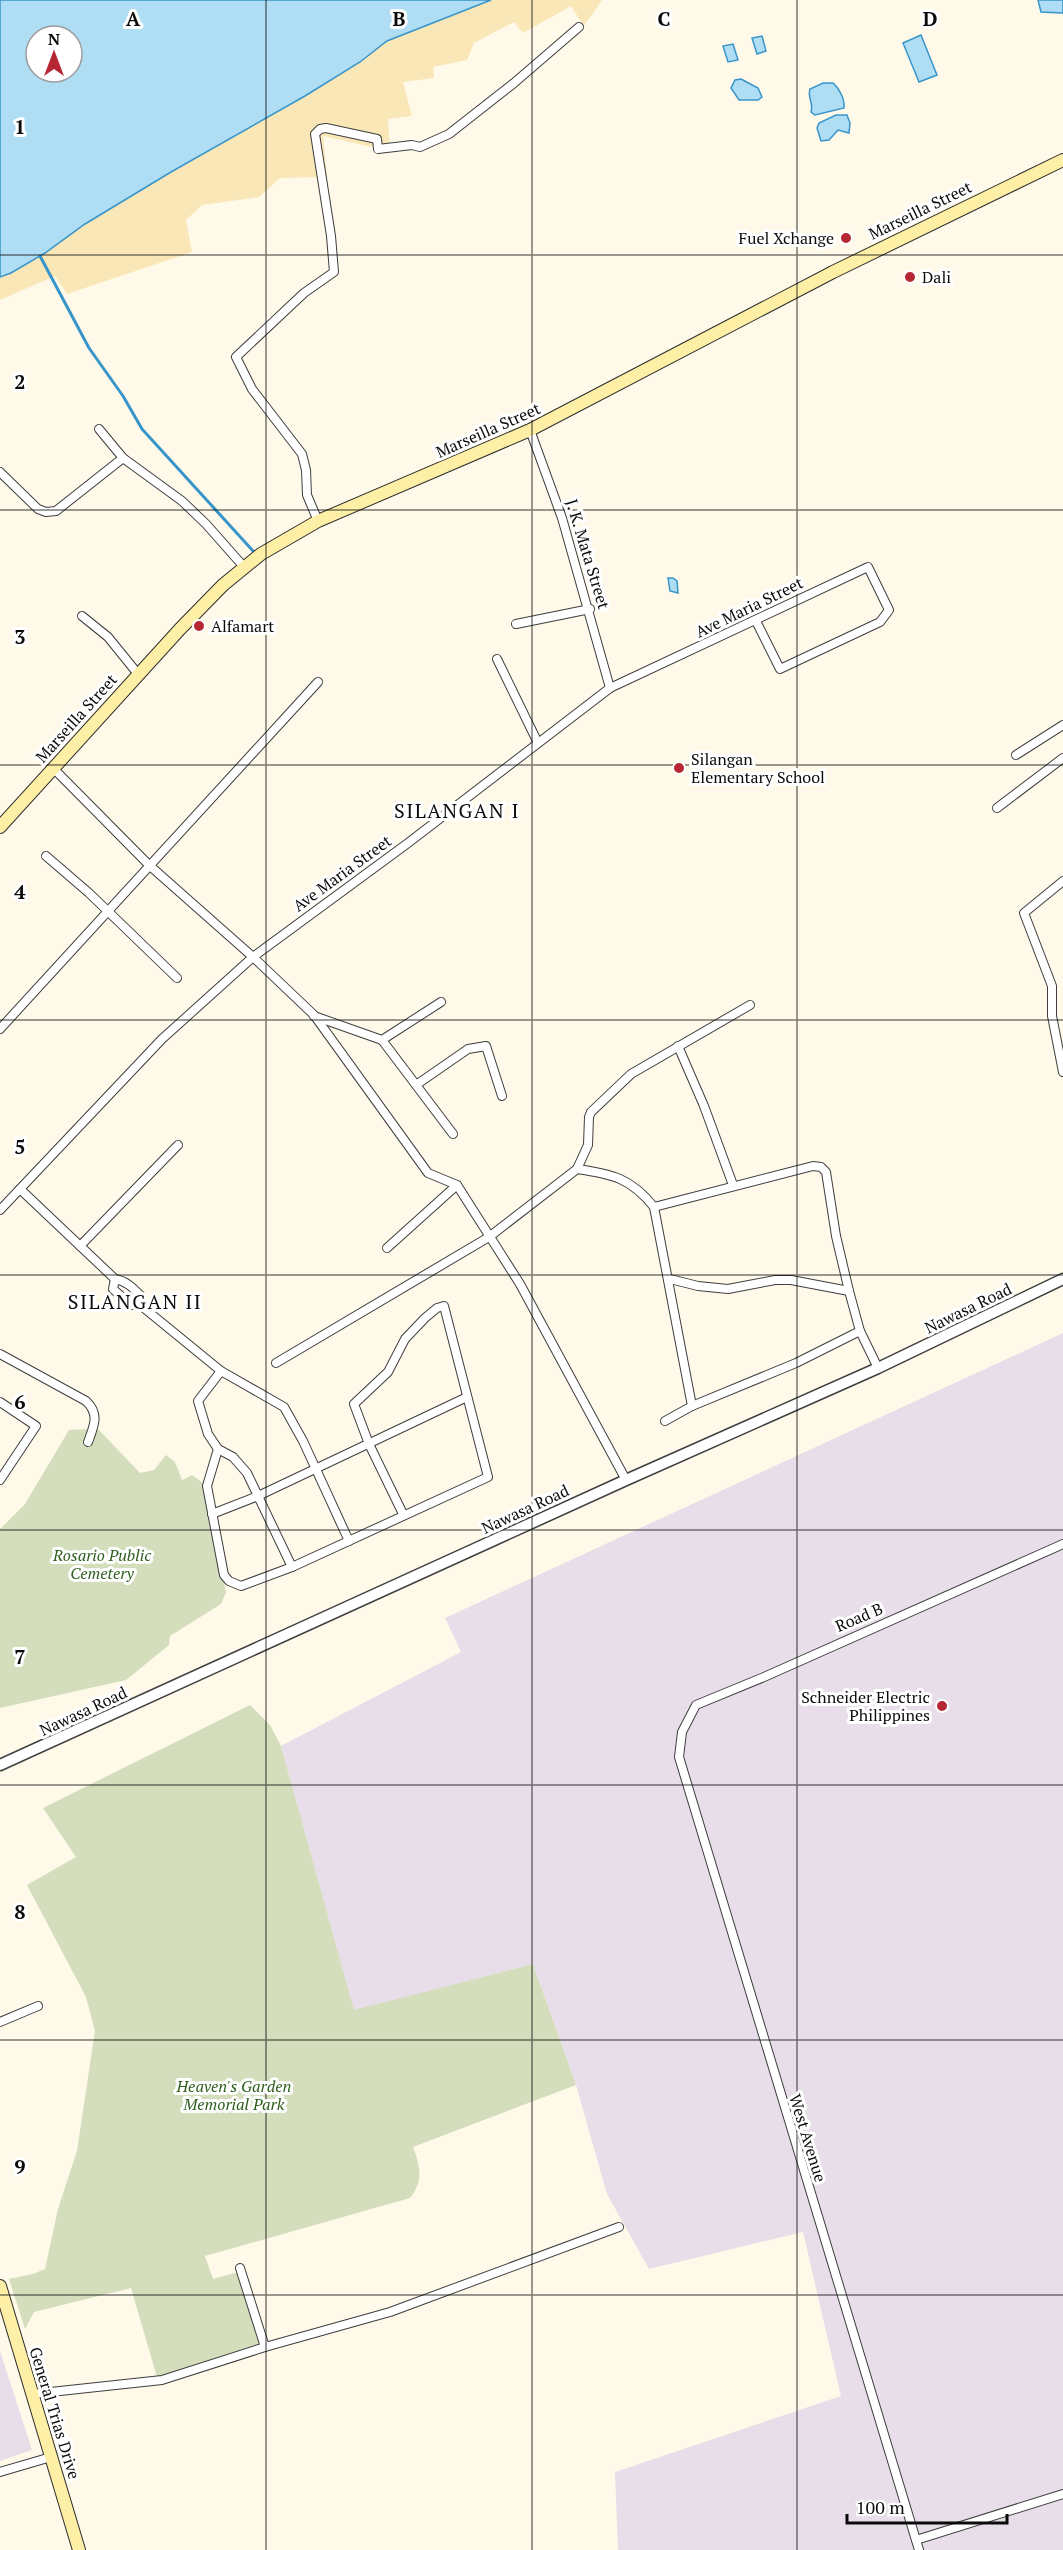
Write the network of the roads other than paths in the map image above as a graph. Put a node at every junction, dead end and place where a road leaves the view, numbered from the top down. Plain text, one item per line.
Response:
1 (579, 27) dead end
2 (1063, 160) edge
3 (99, 429) dead end
4 (530, 430) junction
5 (123, 458) junction
6 (0, 472) edge
7 (318, 521) junction
8 (244, 567) junction
9 (590, 609) junction
10 (82, 616) dead end
11 (756, 621) junction
12 (516, 624) dead end
13 (497, 659) dead end
14 (138, 674) junction
15 (318, 682) dead end
16 (610, 688) junction
17 (1063, 725) edge
18 (538, 743) junction
19 (1016, 755) dead end
20 (1063, 758) edge
21 (53, 768) junction
22 (997, 808) dead end
23 (0, 827) edge
24 (46, 856) dead end
25 (149, 866) junction
26 (1063, 881) edge
27 (106, 911) junction
28 (253, 957) junction
29 (177, 978) dead end
30 (441, 1002) dead end
31 (750, 1005) dead end
32 (314, 1015) junction
33 (0, 1029) edge
34 (382, 1040) junction
35 (678, 1046) junction
36 (1061, 1057) edge
37 (1063, 1072) edge
38 (416, 1085) junction
39 (502, 1096) dead end
40 (453, 1134) dead end
41 (178, 1145) dead end
42 (576, 1169) junction
43 (457, 1185) junction
44 (733, 1185) junction
45 (20, 1189) junction
46 (654, 1207) junction
47 (0, 1210) edge
48 (489, 1237) junction
49 (80, 1246) junction
50 (387, 1248) dead end
51 (115, 1279) junction
52 (670, 1279) junction
53 (1063, 1279) edge
54 (849, 1290) junction
55 (140, 1304) junction
56 (860, 1331) junction
57 (0, 1354) edge
58 (276, 1363) dead end
59 (878, 1368) junction
60 (221, 1371) junction
61 (467, 1397) junction
62 (0, 1402) edge
63 (692, 1406) junction
64 (665, 1421) dead end
65 (88, 1442) dead end
66 (369, 1444) junction
67 (218, 1449) junction
68 (314, 1469) junction
69 (626, 1479) junction
70 (0, 1480) edge
71 (258, 1496) junction
72 (212, 1514) junction
73 (403, 1514) junction
74 (348, 1541) junction
75 (1063, 1544) edge
76 (291, 1567) junction
77 (682, 1732) joint
78 (0, 1765) edge
79 (38, 2006) dead end
80 (0, 2022) edge
81 (620, 2227) dead end
82 (240, 2268) dead end
83 (0, 2286) edge
84 (265, 2347) junction
85 (32, 2394) junction
86 (51, 2457) junction
87 (0, 2472) edge
88 (1063, 2494) edge
89 (916, 2540) junction
90 (79, 2550) edge
91 (919, 2550) edge

1 - 7 street
2 - 4 main road, Marseilla Street
3 - 5 street
4 - 7 main road, Marseilla Street
4 - 9 street, J. K. Mata Street
5 - 6 street
5 - 8 street
7 - 8 main road, Marseilla Street
8 - 14 main road, Marseilla Street
9 - 12 street
9 - 16 street, J. K. Mata Street
10 - 14 street
11 - 11 street, Ave Maria Street
11 - 16 street, Ave Maria Street
13 - 18 street
14 - 21 main road, Marseilla Street
15 - 25 street
16 - 18 street, Ave Maria Street
17 - 19 street
18 - 28 street, Ave Maria Street
20 - 22 street
21 - 23 main road, Marseilla Street
21 - 25 street
24 - 27 street
25 - 27 street
25 - 28 street
26 - 36 street
27 - 29 street
27 - 33 street
28 - 32 street
28 - 45 street, Ave Maria Street
30 - 34 street
31 - 35 street
32 - 34 street
32 - 43 street
34 - 38 street
35 - 42 street
35 - 44 street
36 - 37 street
38 - 39 street
38 - 40 street
41 - 49 street
42 - 46 street
42 - 48 street
43 - 48 street
43 - 50 street
44 - 46 street
44 - 54 street
45 - 47 street, Ave Maria Street
45 - 49 street
46 - 52 street
48 - 58 street
48 - 69 street
49 - 51 street
51 - 55 street
51 - 55 street
52 - 54 street
52 - 63 street
53 - 59 street, Nawasa Road
54 - 56 street
55 - 60 street
56 - 59 street
56 - 63 street
57 - 65 street
59 - 69 street, Nawasa Road
60 - 67 street
60 - 68 street
61 - 66 street
61 - 66 street
61 - 73 street
62 - 70 street
63 - 64 street
66 - 68 street
66 - 73 street
67 - 71 street
67 - 72 street
68 - 71 street
68 - 74 street
69 - 78 street, Nawasa Road
71 - 72 street
71 - 76 street
72 - 76 street
73 - 74 street
74 - 76 street
75 - 77 street, Road B
77 - 89 street, West Avenue
79 - 80 street
81 - 84 street
82 - 84 street
83 - 85 main road, General Trias Drive
84 - 85 street
85 - 86 main road, General Trias Drive
86 - 87 street
86 - 90 main road, General Trias Drive
88 - 89 street
89 - 91 street, West Avenue

